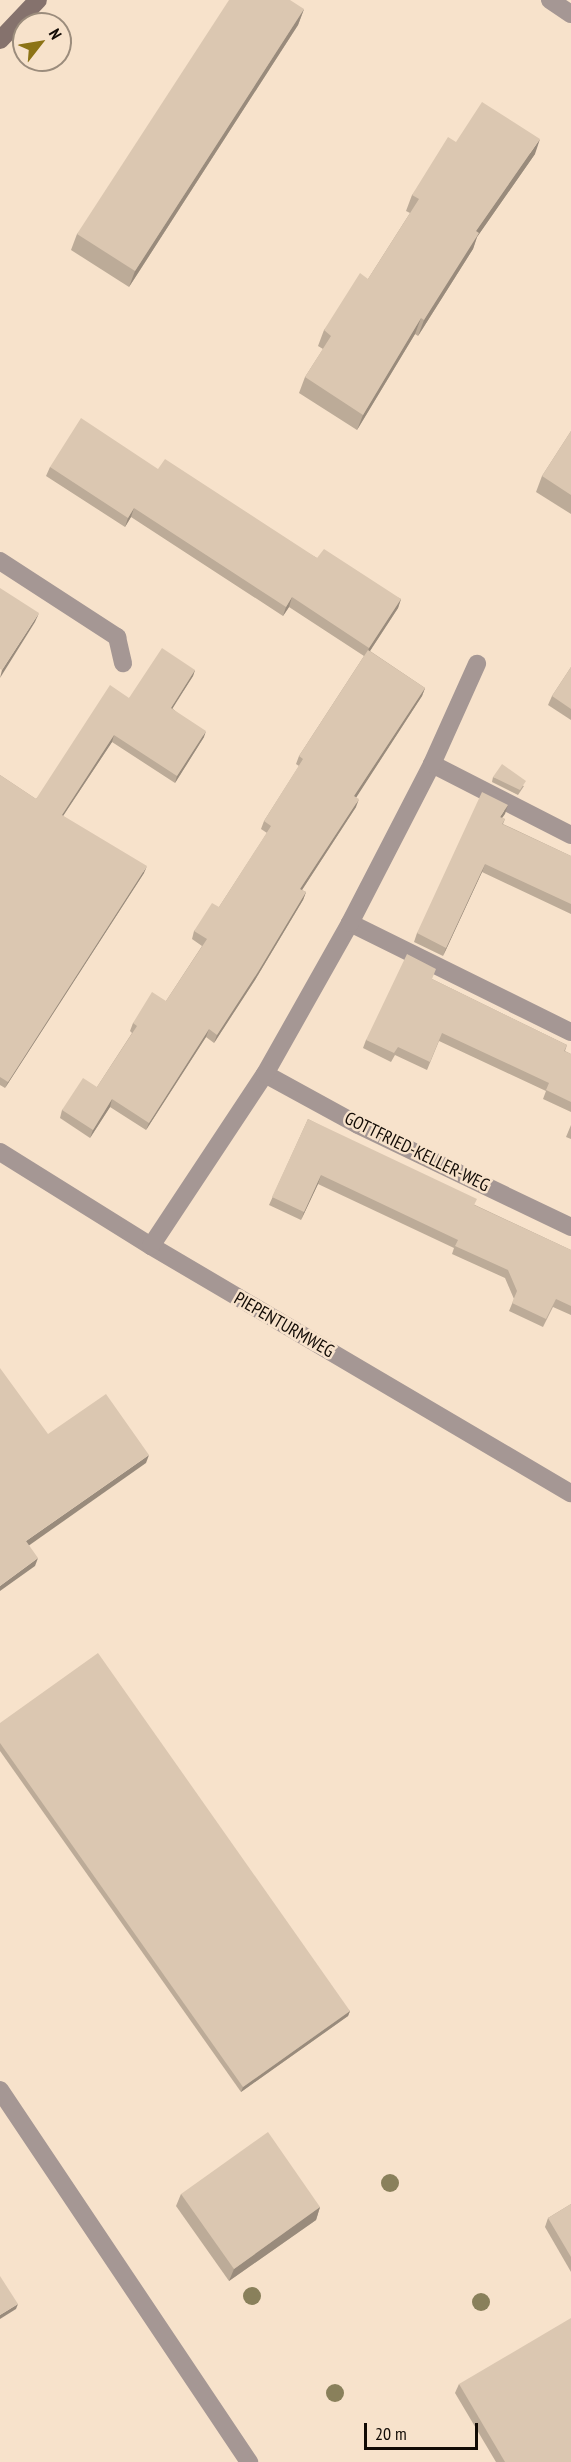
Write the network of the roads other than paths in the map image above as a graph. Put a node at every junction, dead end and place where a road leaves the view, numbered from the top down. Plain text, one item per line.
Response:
1 (38, 0) edge
2 (550, 0) edge
3 (571, 14) edge
4 (0, 40) edge
5 (0, 561) edge
6 (123, 663) dead end
7 (477, 664) dead end
8 (432, 764) junction
9 (571, 836) edge
10 (350, 922) junction
11 (571, 1032) edge
12 (264, 1074) junction
13 (0, 1152) edge
14 (571, 1227) edge
15 (150, 1246) junction
16 (571, 1493) edge
17 (0, 2090) edge
18 (249, 2462) edge

1 - 4 main road
2 - 3 street
5 - 6 street
7 - 8 street
8 - 9 street
8 - 10 street
10 - 11 street
10 - 12 street
12 - 14 street, GOTTFRIED-KELLER-WEG
12 - 15 street
13 - 15 street, PIEPENTURMWEG
15 - 16 street, PIEPENTURMWEG
17 - 18 street

